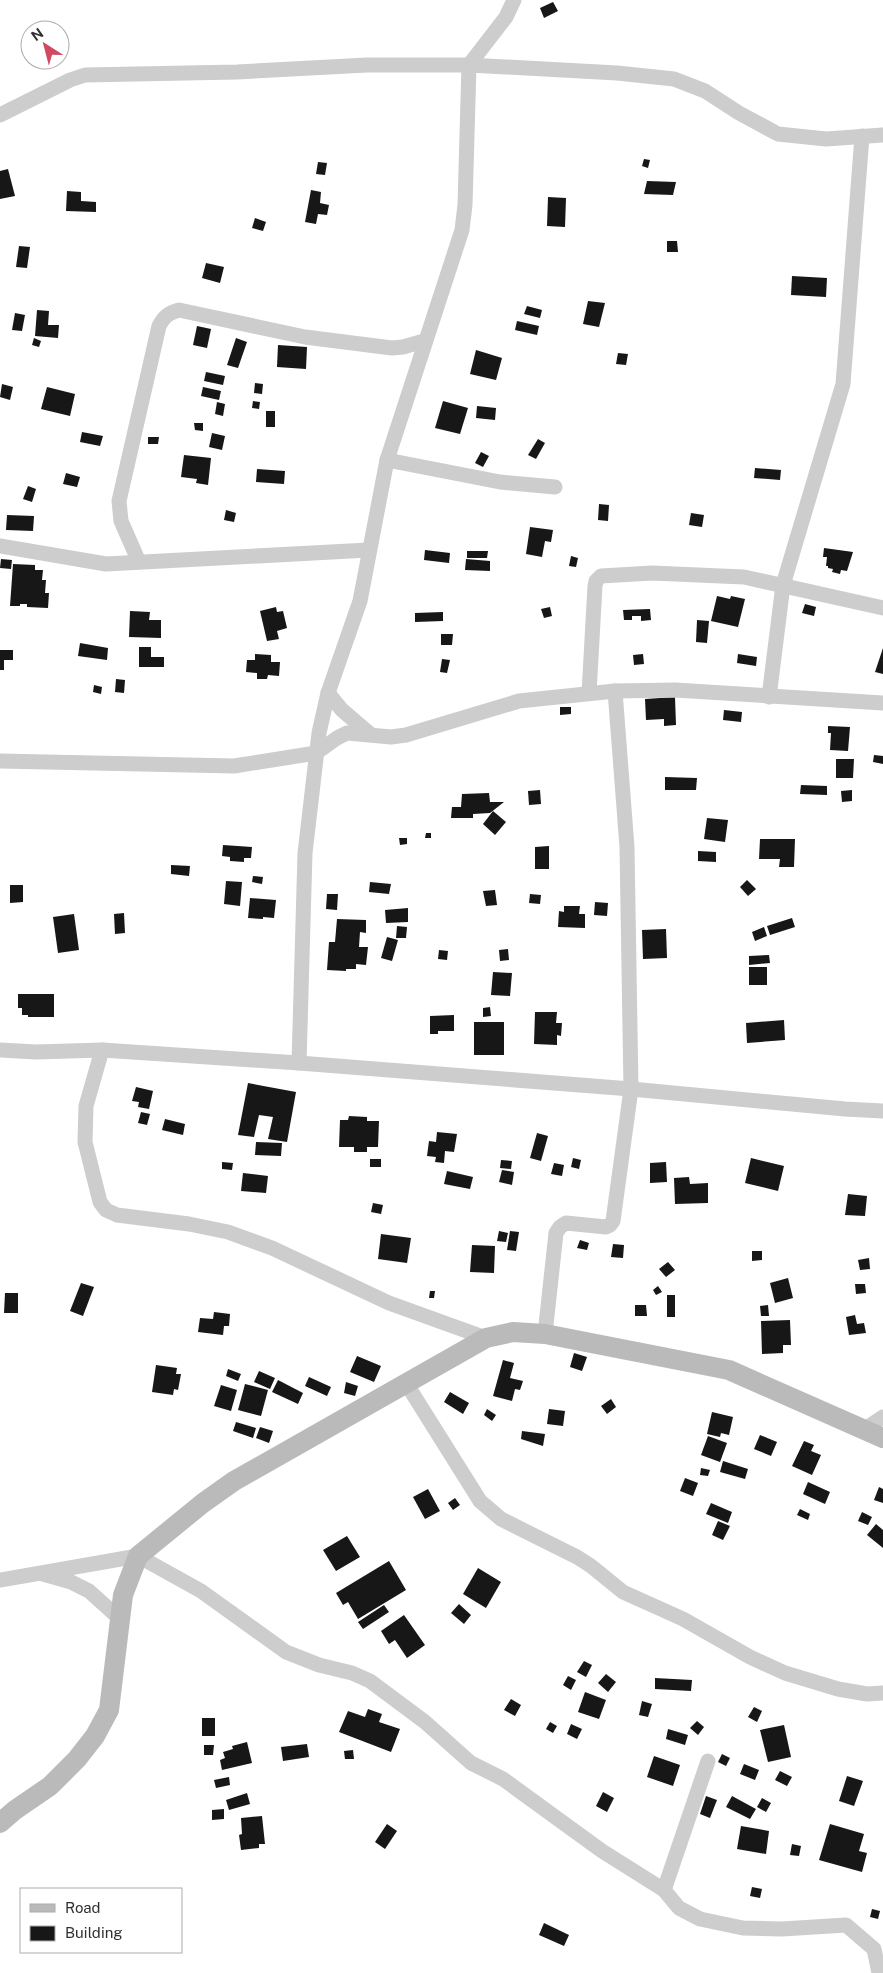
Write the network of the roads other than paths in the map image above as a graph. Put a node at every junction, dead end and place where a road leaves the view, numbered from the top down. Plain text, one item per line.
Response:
1 (514, 0) edge
2 (469, 65) junction
3 (0, 115) edge
4 (883, 135) edge
5 (862, 136) junction
6 (424, 341) junction
7 (387, 460) junction
8 (555, 487) dead end
9 (0, 546) edge
10 (369, 550) junction
11 (139, 562) junction
12 (783, 585) junction
13 (883, 608) edge
14 (615, 691) junction
15 (328, 693) junction
16 (590, 693) junction
17 (769, 696) junction
18 (883, 703) edge
19 (370, 734) junction
20 (316, 753) junction
21 (0, 761) edge
22 (0, 1050) edge
23 (102, 1050) junction
24 (299, 1063) junction
25 (631, 1089) junction
26 (883, 1110) edge
27 (545, 1334) junction
28 (486, 1338) junction
29 (406, 1383) junction
30 (883, 1417) edge
31 (865, 1429) junction
32 (883, 1438) edge
33 (138, 1556) junction
34 (39, 1573) junction
35 (0, 1580) edge
36 (120, 1619) junction
37 (883, 1693) edge
38 (708, 1761) dead end
39 (0, 1823) edge
40 (664, 1890) junction
41 (879, 1973) edge

1 - 2 street
2 - 3 street
2 - 5 street
2 - 6 street
4 - 5 street
5 - 12 street
6 - 7 street
6 - 11 street
7 - 8 street
7 - 10 street
9 - 11 street
10 - 11 street
10 - 15 street
12 - 13 street
12 - 16 street
12 - 17 street
14 - 16 street
14 - 17 street
14 - 25 street
15 - 19 street
15 - 20 street
16 - 19 street
17 - 18 street
19 - 20 street
20 - 21 street
20 - 24 street
22 - 23 street
23 - 24 street
23 - 28 street
24 - 25 street
25 - 26 street
25 - 27 street
27 - 28 street
27 - 31 street
28 - 29 street
29 - 33 street
29 - 37 street
30 - 31 street
31 - 32 street
33 - 34 street
33 - 36 street
33 - 40 street
34 - 35 street
34 - 36 street
36 - 39 street
38 - 40 street
40 - 41 street

